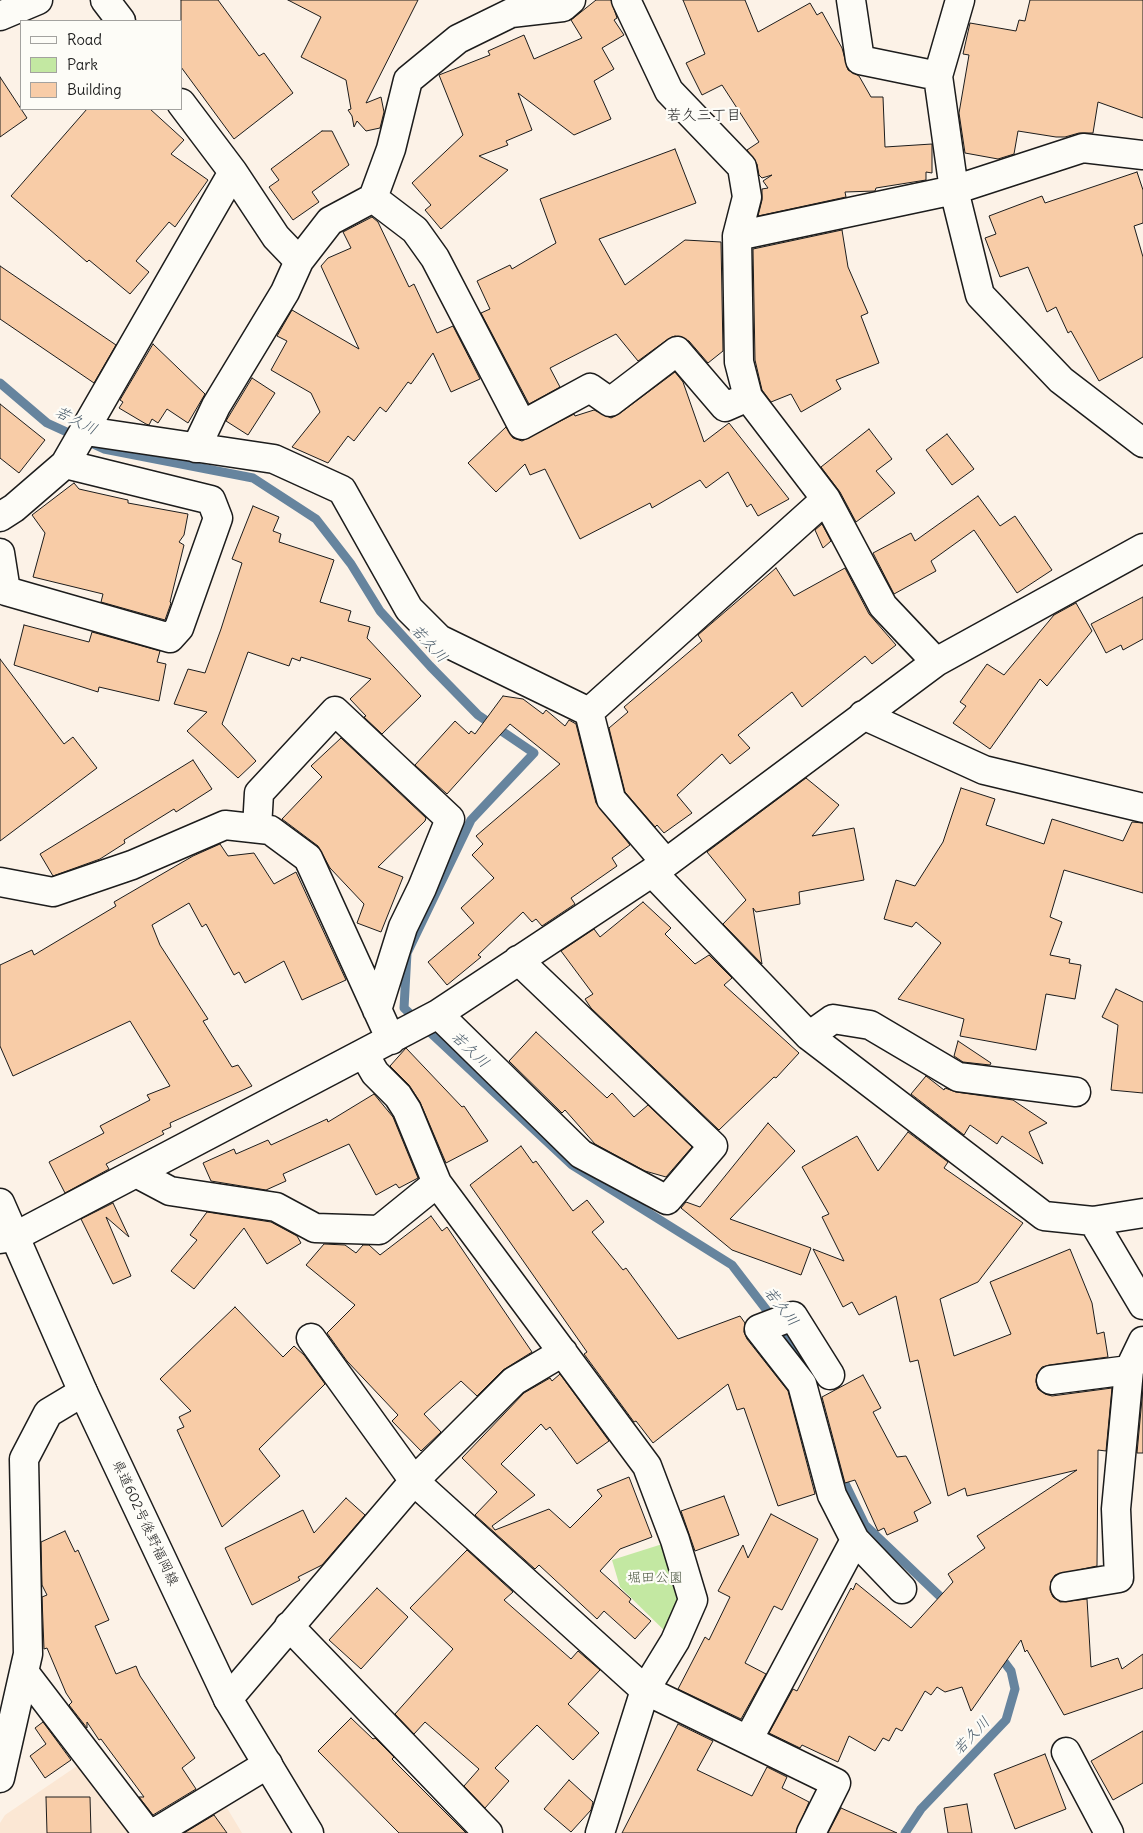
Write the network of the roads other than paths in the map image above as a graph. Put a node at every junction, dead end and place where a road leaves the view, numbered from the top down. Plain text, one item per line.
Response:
1 (38, 0) edge
2 (105, 0) edge
3 (571, 0) edge
4 (626, 0) edge
5 (851, 0) edge
6 (960, 0) edge
7 (0, 16) edge
8 (120, 20) edge
9 (938, 76) junction
10 (182, 104) edge
11 (1143, 155) edge
12 (233, 172) junction
13 (954, 190) junction
14 (373, 198) junction
15 (736, 236) junction
16 (299, 261) junction
17 (748, 397) junction
18 (86, 431) junction
19 (1143, 443) edge
20 (196, 448) junction
21 (65, 464) junction
22 (826, 499) junction
23 (0, 517) edge
24 (1143, 548) edge
25 (0, 554) edge
26 (936, 662) junction
27 (589, 712) junction
28 (863, 715) junction
29 (1143, 808) edge
30 (257, 828) junction
31 (659, 867) junction
32 (0, 882) edge
33 (518, 960) junction
34 (377, 1010) junction
35 (434, 1016) junction
36 (809, 1036) junction
37 (397, 1037) junction
38 (364, 1054) junction
39 (1076, 1092) dead end
40 (136, 1173) junction
41 (437, 1183) junction
42 (0, 1203) edge
43 (1143, 1213) edge
44 (1093, 1221) junction
45 (7, 1238) edge
46 (1143, 1305) edge
47 (311, 1338) dead end
48 (1143, 1341) edge
49 (563, 1352) junction
50 (1129, 1370) junction
51 (830, 1375) dead end
52 (1051, 1380) dead end
53 (83, 1392) junction
54 (12, 1477) edge
55 (414, 1481) junction
56 (855, 1540) junction
57 (1065, 1586) dead end
58 (902, 1589) dead end
59 (289, 1626) junction
60 (24, 1672) junction
61 (645, 1690) junction
62 (228, 1699) junction
63 (748, 1740) junction
64 (1066, 1752) dead end
65 (268, 1764) junction
66 (0, 1778) edge
67 (310, 1833) edge
68 (488, 1833) edge
69 (600, 1833) edge
70 (811, 1833) edge
71 (1109, 1833) edge

1 - 7 street
2 - 8 street
3 - 14 street
4 - 15 street
5 - 9 street
6 - 9 street
9 - 13 street
10 - 12 street
11 - 13 street
12 - 16 street
12 - 18 street
13 - 15 street
13 - 19 street
14 - 16 street
14 - 17 street
15 - 17 street
16 - 20 street
17 - 22 street
18 - 20 street
18 - 21 street
20 - 27 street
21 - 23 street
21 - 25 street
22 - 26 street
22 - 27 street
24 - 26 street
26 - 28 street
27 - 31 street
28 - 29 street
28 - 31 street
30 - 32 street
30 - 34 street
30 - 34 street
31 - 33 street
31 - 36 street
33 - 35 street
33 - 35 street
34 - 37 street
35 - 37 street
36 - 39 street
36 - 44 street
37 - 38 street
38 - 40 street
38 - 41 street
40 - 41 street
40 - 45 street
41 - 49 street
42 - 45 street, 県道602号後野福岡線
43 - 44 street
44 - 46 street
45 - 53 street, 県道602号後野福岡線
47 - 55 street
48 - 50 street
49 - 55 street
49 - 61 street
50 - 52 street
50 - 57 street
51 - 56 street
53 - 54 street
53 - 62 street, 県道602号後野福岡線
54 - 60 street
55 - 59 street
55 - 61 street
56 - 58 street
56 - 63 street
59 - 62 street
59 - 68 street
60 - 65 street
60 - 66 street
61 - 63 street
61 - 69 street
62 - 65 street, 県道602号後野福岡線
63 - 70 street
64 - 71 street
65 - 67 street, 県道602号後野福岡線

